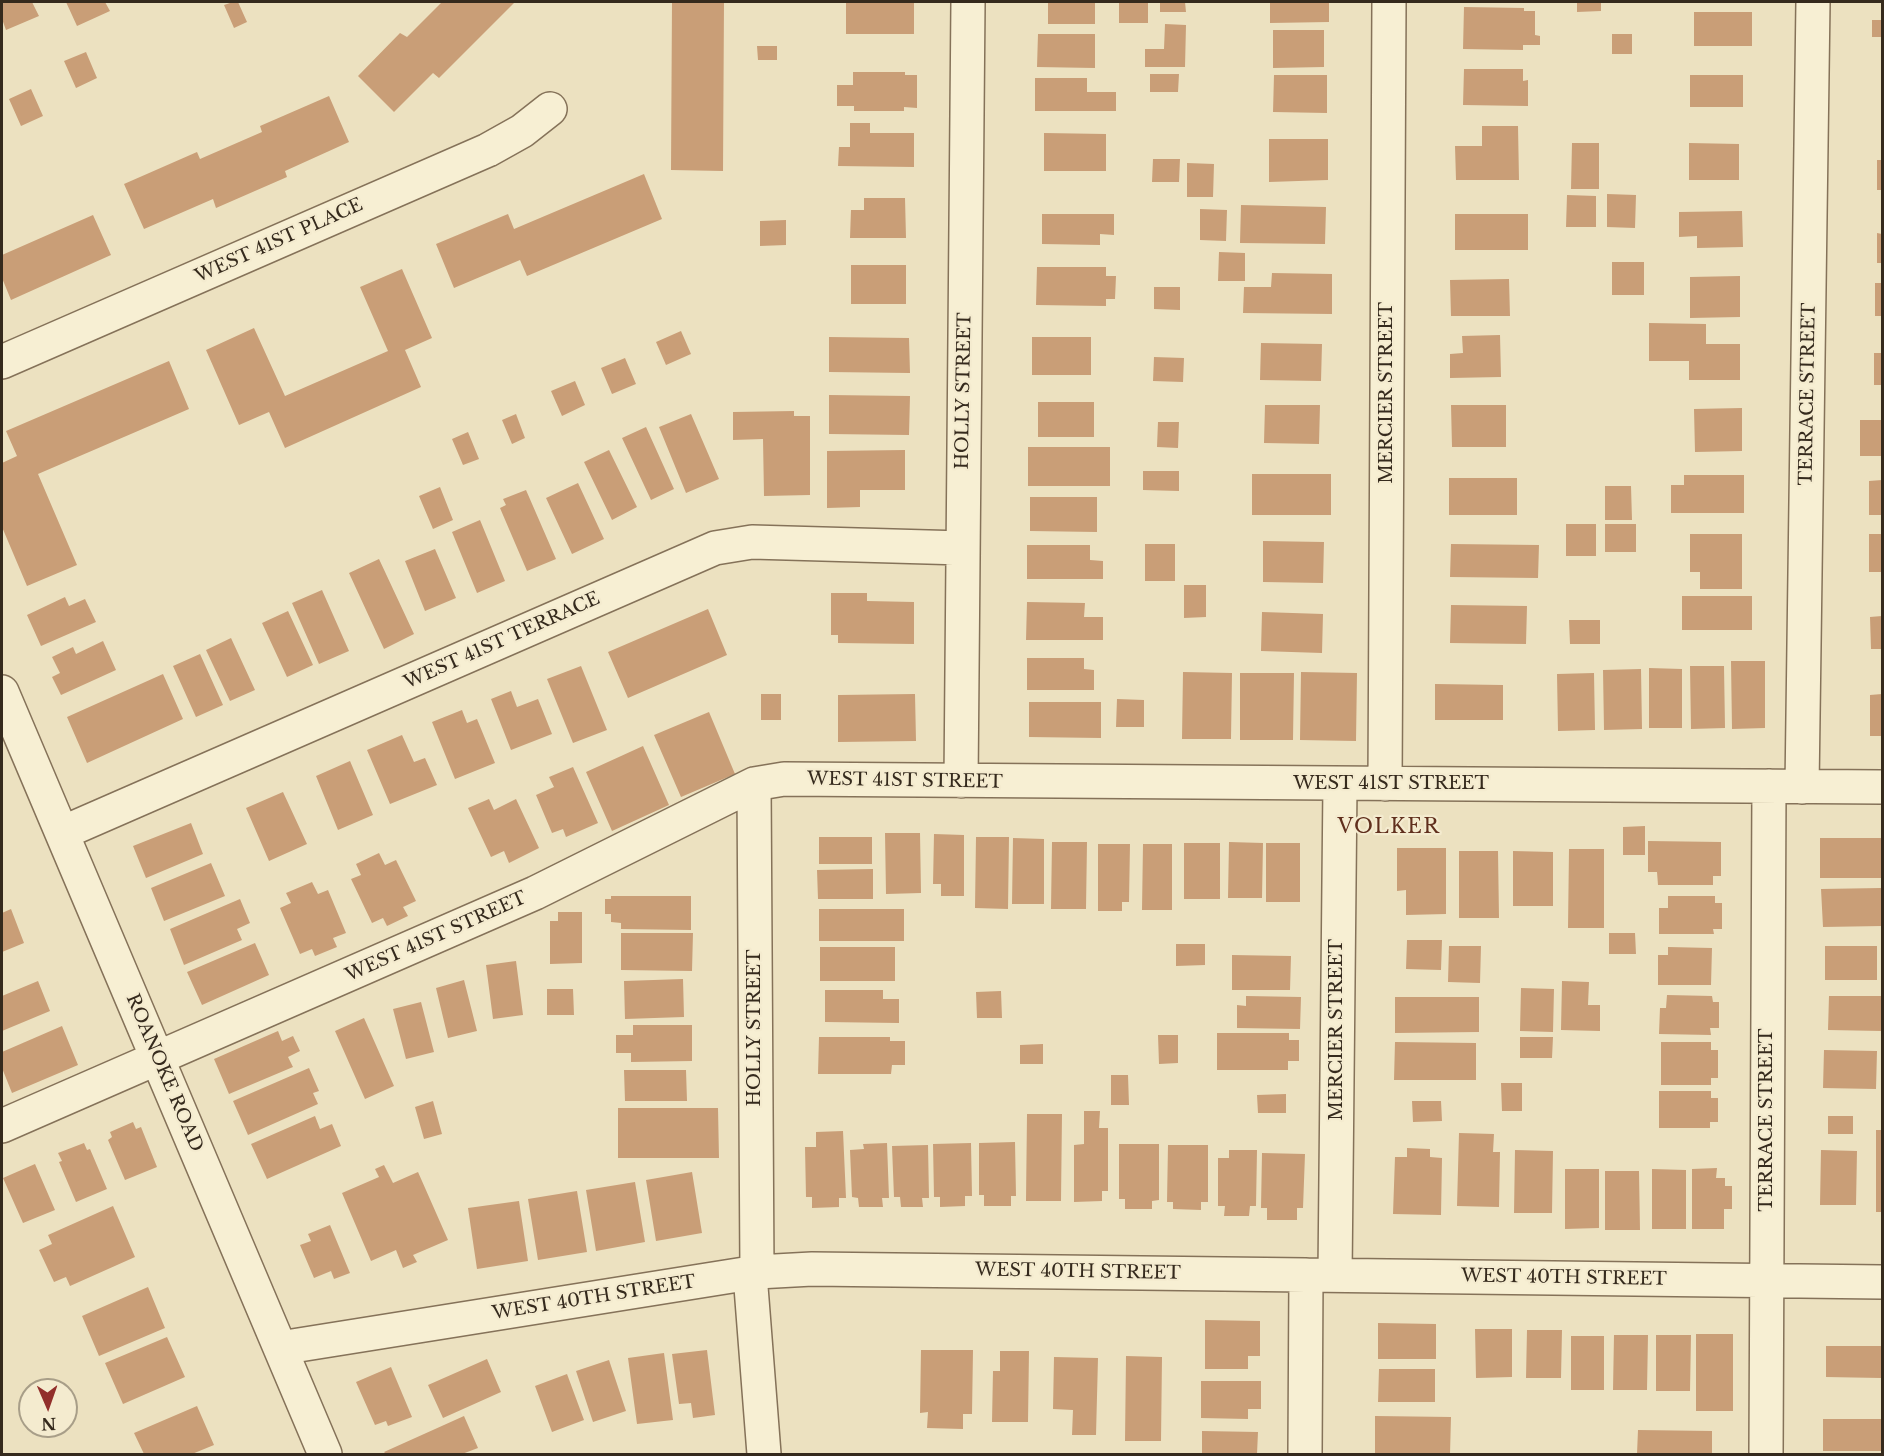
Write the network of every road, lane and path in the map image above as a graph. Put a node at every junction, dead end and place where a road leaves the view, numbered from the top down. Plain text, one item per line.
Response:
1 (968, 2) edge
2 (1389, 2) edge
3 (1813, 2) edge
4 (550, 109) dead end
5 (2, 362) edge
6 (963, 548) junction
7 (2, 692) edge
8 (961, 782) junction
9 (754, 784) junction
10 (1340, 784) junction
11 (1385, 784) junction
12 (1769, 786) junction
13 (1802, 787) junction
14 (1882, 787) edge
15 (62, 833) junction
16 (157, 1058) junction
17 (2, 1126) edge
18 (754, 1273) junction
19 (1321, 1275) junction
20 (1766, 1280) junction
21 (1882, 1282) edge
22 (280, 1348) junction
23 (325, 1455) edge
24 (764, 1455) edge
25 (1305, 1455) edge
26 (1766, 1455) edge

1 - 6 street, HOLLY STREET
2 - 11 street, MERCIER STREET
3 - 13 street, TERRACE STREET
4 - 5 street, WEST 41ST PLACE
6 - 8 street, HOLLY STREET
6 - 15 street, WEST 41ST TERRACE
7 - 15 street, ROANOKE ROAD
8 - 9 street, WEST 41ST STREET
8 - 10 street, WEST 41ST STREET
9 - 16 street, WEST 41ST STREET
9 - 18 street, HOLLY STREET
10 - 11 street, WEST 41ST STREET
10 - 19 street, MERCIER STREET
11 - 12 street, WEST 41ST STREET
12 - 13 street, WEST 41ST STREET
12 - 20 street, TERRACE STREET
13 - 14 street, WEST 41ST STREET
15 - 16 street, ROANOKE ROAD
16 - 17 street, WEST 41ST STREET
16 - 22 street, ROANOKE ROAD
18 - 19 street, WEST 40TH STREET
18 - 22 street, WEST 40TH STREET
18 - 24 street, HOLLY STREET
19 - 20 street, WEST 40TH STREET
19 - 25 street, MERCIER STREET
20 - 21 street, WEST 40TH STREET
20 - 26 street, TERRACE STREET
22 - 23 street, ROANOKE ROAD

